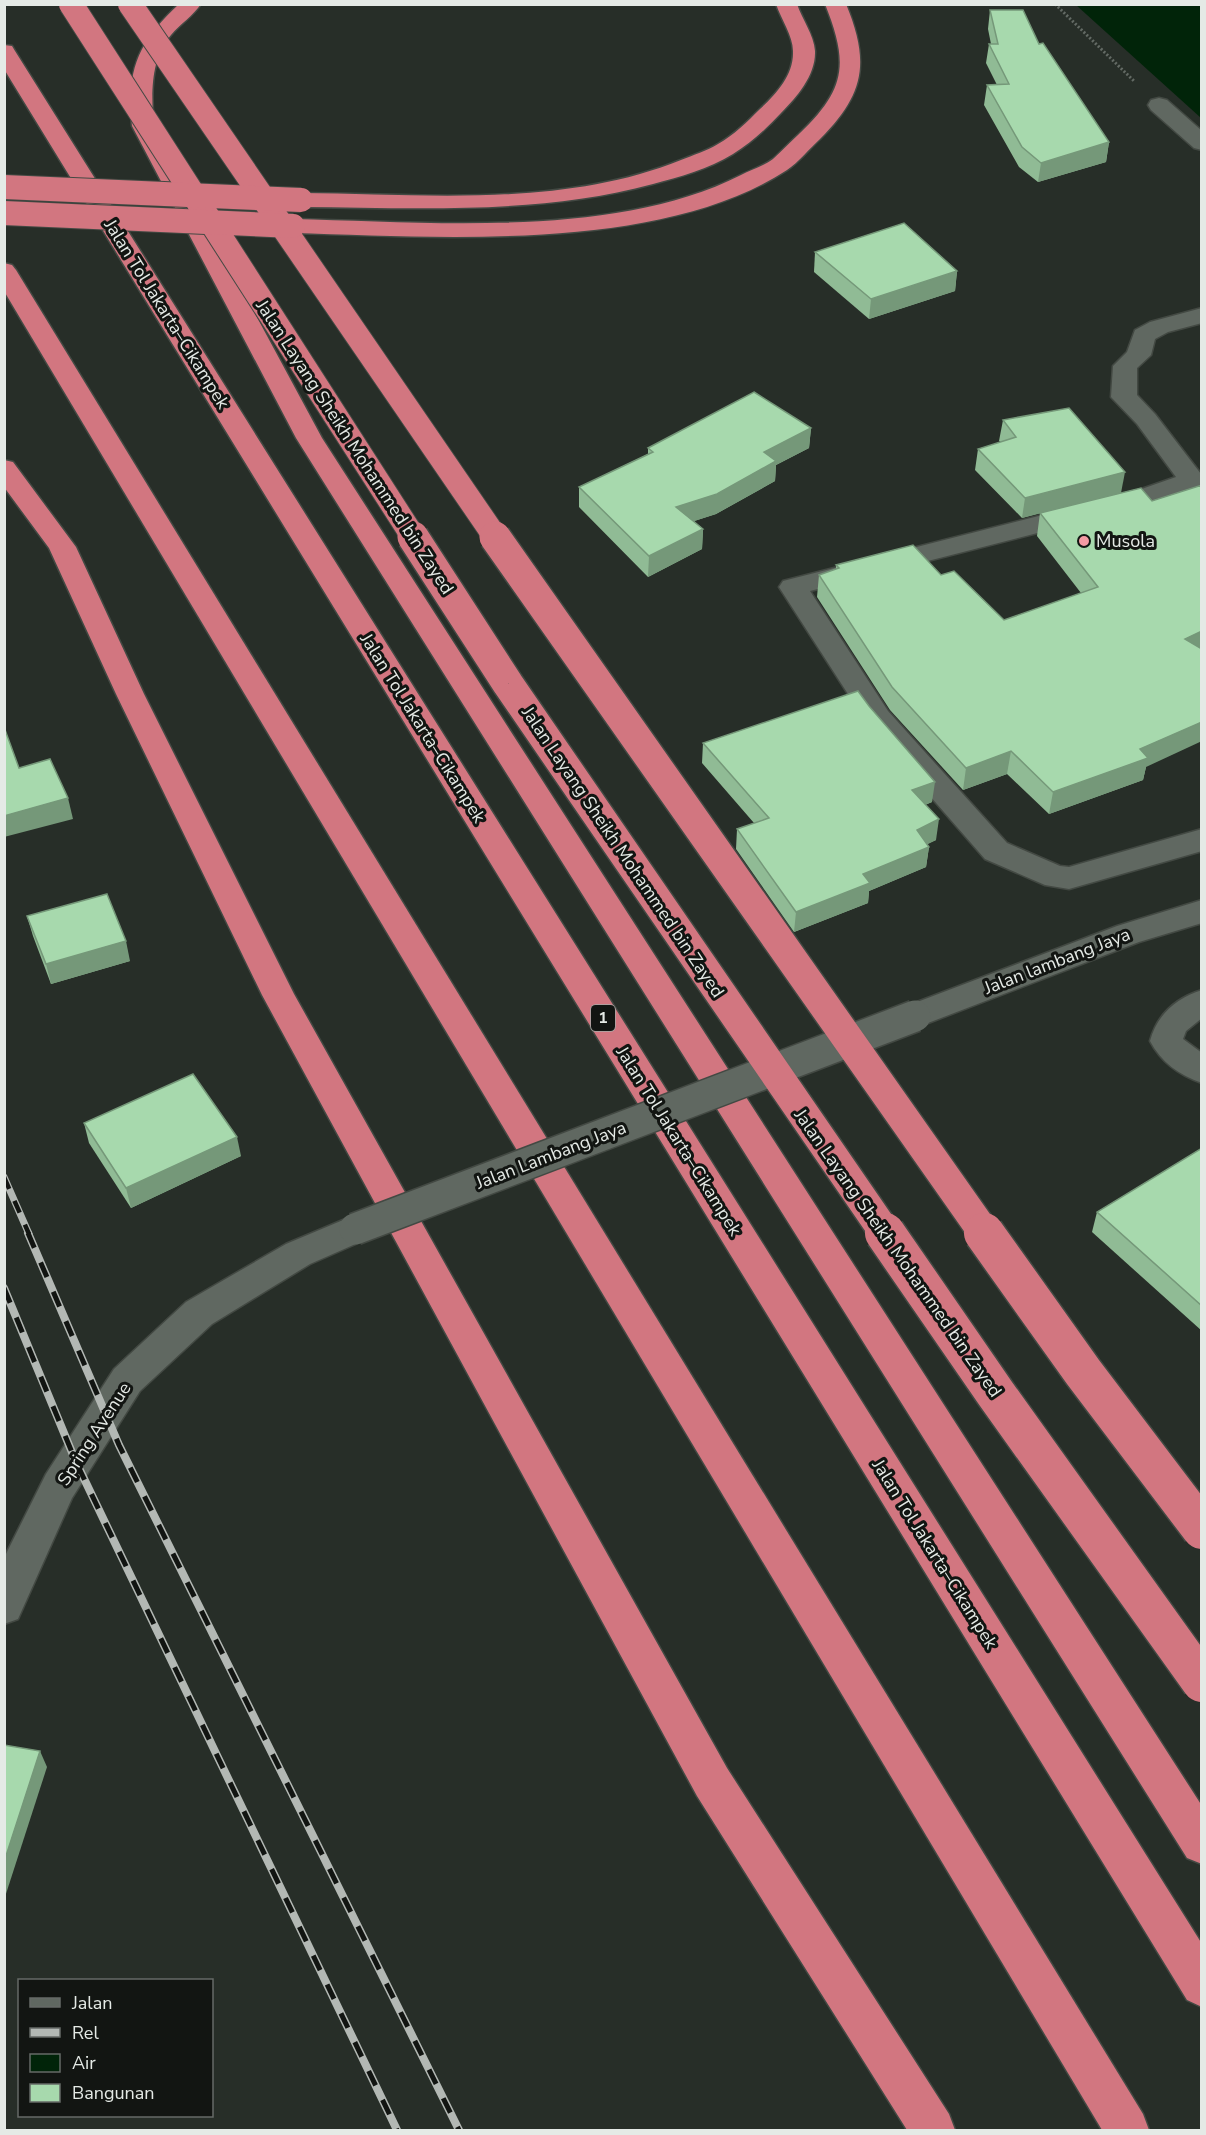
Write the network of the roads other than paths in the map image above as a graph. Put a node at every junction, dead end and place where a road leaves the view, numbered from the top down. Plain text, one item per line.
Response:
1 (71, 4) edge
2 (130, 4) edge
3 (191, 4) edge
4 (786, 4) edge
5 (835, 4) edge
6 (4, 51) edge
7 (1158, 105) road end
8 (1202, 143) edge
9 (4, 187) edge
10 (4, 213) edge
11 (4, 270) edge
12 (1202, 315) edge
13 (4, 468) edge
14 (1202, 840) edge
15 (1202, 911) edge
16 (1202, 1002) edge
17 (915, 1016) joint
18 (1202, 1070) edge
19 (355, 1229) joint
20 (1202, 1529) edge
21 (4, 1606) edge
22 (1202, 1682) edge
23 (1202, 1844) edge
24 (1202, 1985) edge
25 (933, 2130) edge
26 (1127, 2130) edge

1 - 22 highway, Jalan Layang Sheikh Mohammed bin Zayed, bridge
2 - 20 highway, bridge
3 - 23 highway
4 - 9 highway, bridge
5 - 10 highway, bridge
6 - 24 highway, Jalan Tol Jakarta–Cikampek / 1
7 - 8 street
11 - 26 highway
12 - 14 street
13 - 25 highway
15 - 17 street, Jalan lambang Jaya
16 - 18 street
17 - 19 street, Jalan Lambang Jaya, bridge
19 - 21 street, Spring Avenue

